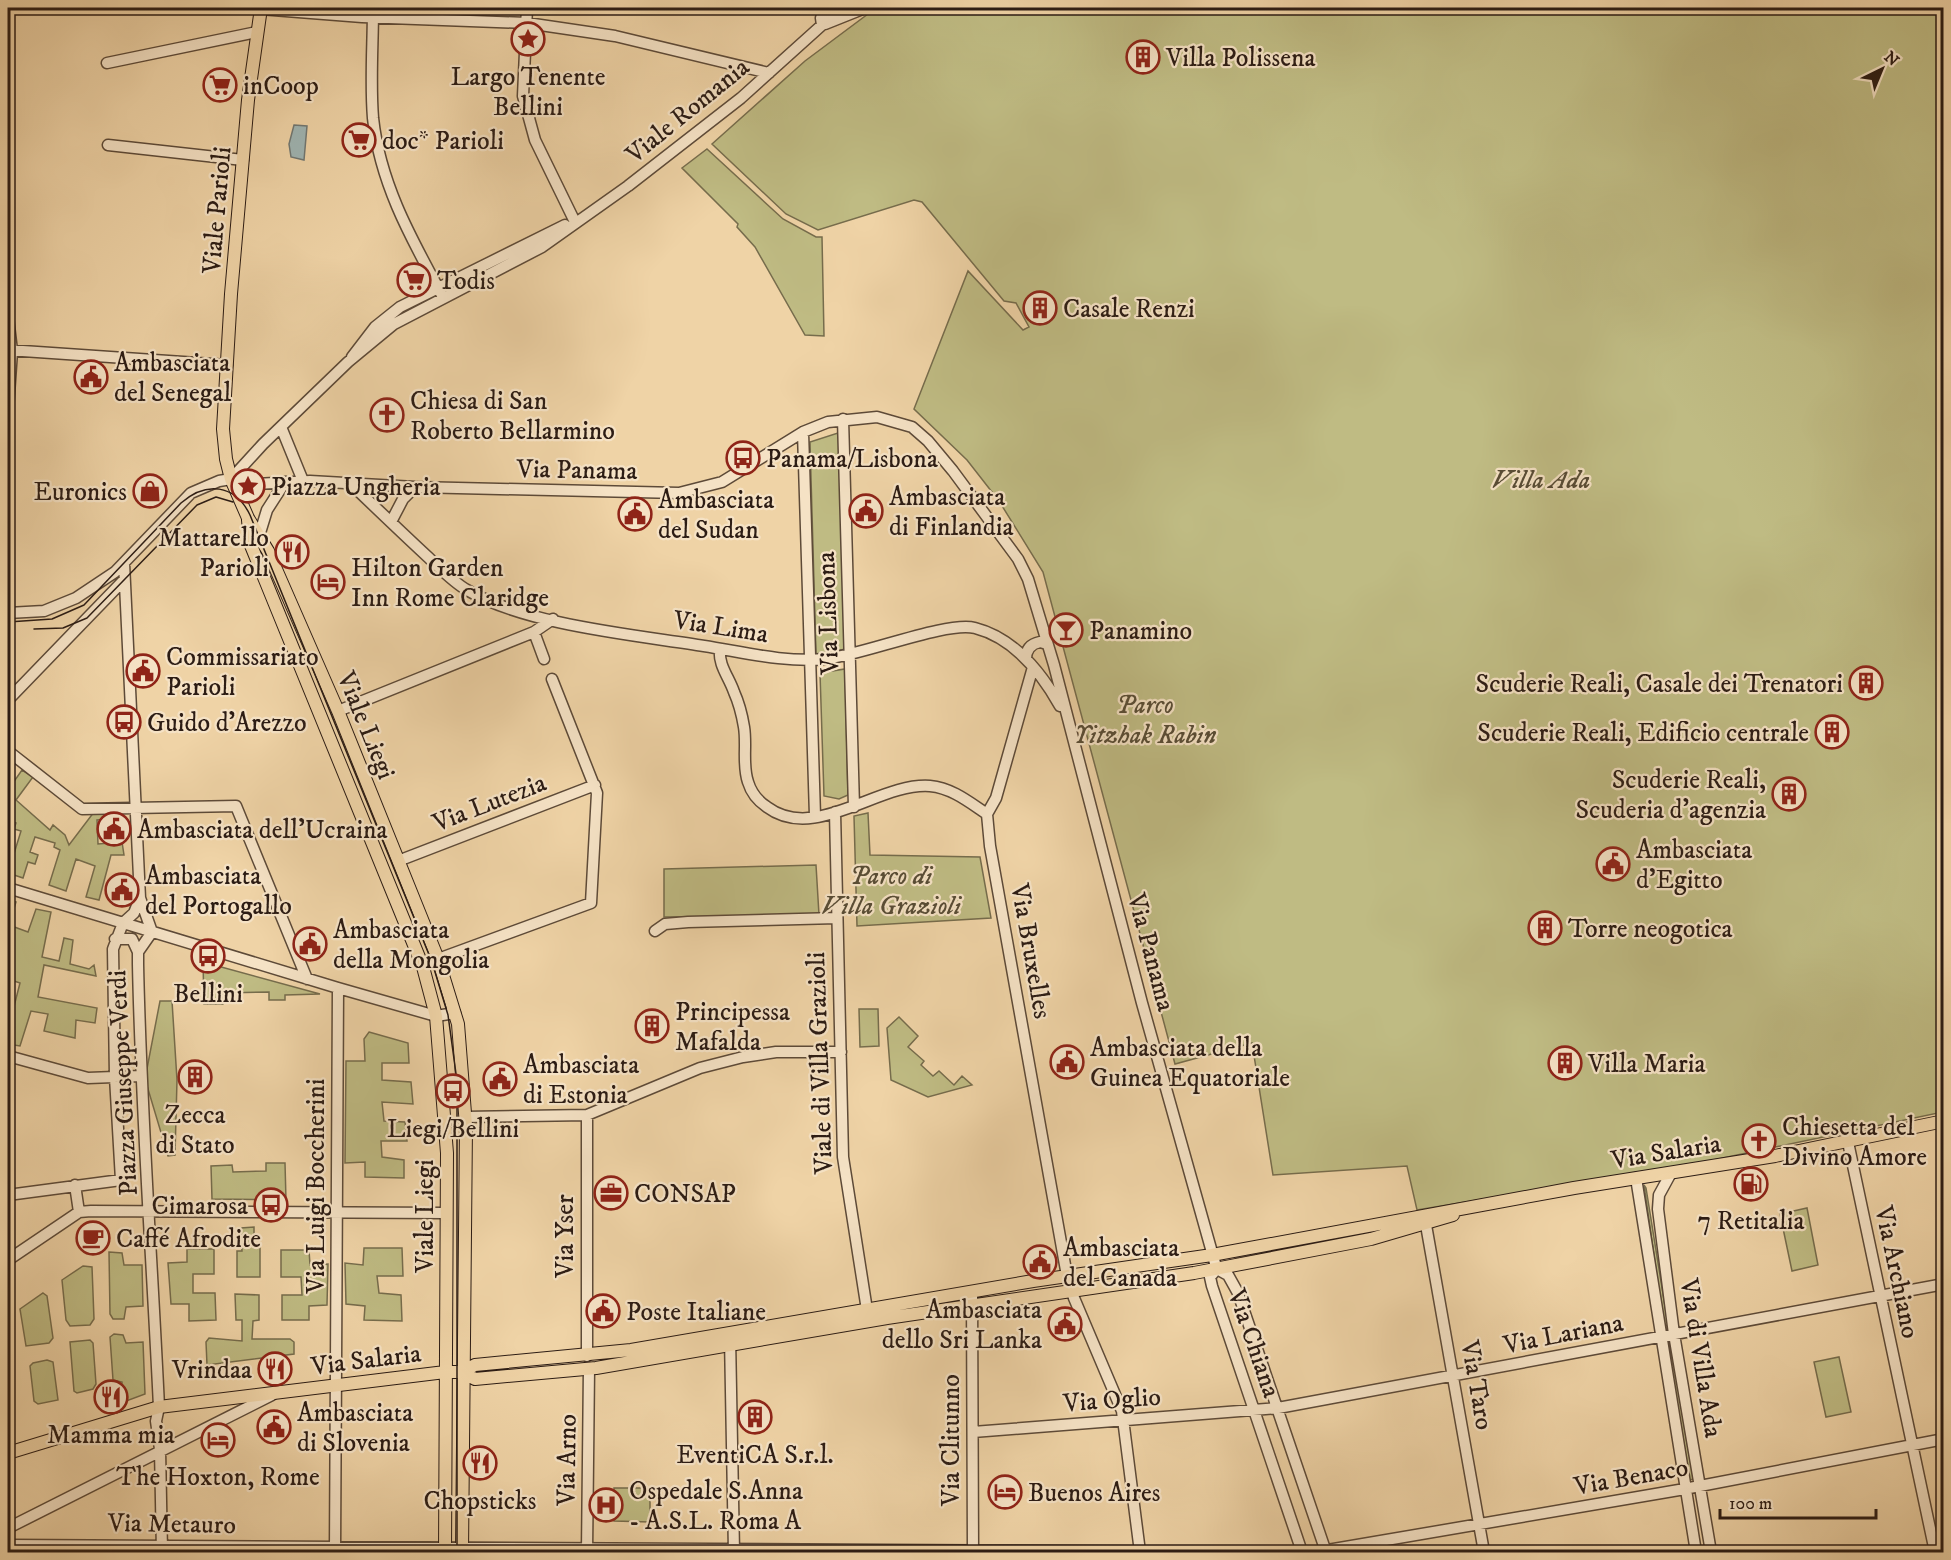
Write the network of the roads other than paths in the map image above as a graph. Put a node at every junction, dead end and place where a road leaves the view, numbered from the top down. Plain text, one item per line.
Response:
1 (260, 8) edge
2 (527, 8) edge
3 (825, 8) edge
4 (837, 8) edge
5 (864, 8) edge
6 (373, 13) edge
7 (527, 23) junction
8 (822, 25) junction
9 (257, 32) junction
10 (107, 63) dead end
11 (769, 73) junction
12 (108, 144) dead end
13 (243, 160) junction
14 (575, 222) junction
15 (440, 292) junction
16 (8, 324) edge
17 (9, 350) edge
18 (227, 365) junction
19 (8, 409) edge
20 (843, 418) junction
21 (281, 427) junction
22 (803, 432) junction
23 (231, 479) junction
24 (295, 482) junction
25 (350, 483) junction
26 (416, 487) junction
27 (248, 518) junction
28 (391, 522) junction
29 (259, 536) junction
30 (124, 563) junction
31 (124, 580) junction
32 (8, 613) edge
33 (553, 619) junction
34 (534, 632) junction
35 (1045, 647) junction
36 (720, 649) junction
37 (851, 656) junction
38 (544, 659) dead end
39 (810, 660) junction
40 (1030, 664) junction
41 (552, 679) dead end
42 (8, 700) edge
43 (338, 711) junction
44 (1065, 716) junction
45 (8, 751) edge
46 (595, 785) junction
47 (135, 807) junction
48 (854, 807) junction
49 (835, 812) junction
50 (987, 814) junction
51 (815, 816) junction
52 (398, 861) junction
53 (8, 888) edge
54 (140, 898) junction
55 (837, 918) junction
56 (123, 923) junction
57 (655, 931) dead end
58 (152, 932) junction
59 (116, 939) junction
60 (138, 952) junction
61 (438, 959) junction
62 (308, 979) junction
63 (338, 988) junction
64 (455, 1013) junction
65 (436, 1016) junction
66 (841, 1052) junction
67 (8, 1056) edge
68 (140, 1076) junction
69 (115, 1077) junction
70 (587, 1115) junction
71 (466, 1117) junction
72 (1944, 1121) edge
73 (1848, 1142) junction
74 (1671, 1173) junction
75 (1636, 1178) junction
76 (75, 1185) junction
77 (8, 1195) edge
78 (1465, 1210) junction
79 (150, 1211) junction
80 (79, 1212) junction
81 (337, 1213) junction
82 (447, 1213) junction
83 (1426, 1225) junction
84 (1212, 1255) junction
85 (8, 1260) edge
86 (1247, 1262) junction
87 (1217, 1269) junction
88 (1067, 1276) junction
89 (1944, 1284) edge
90 (1071, 1290) junction
91 (972, 1292) junction
92 (1238, 1293) junction
93 (1879, 1296) junction
94 (972, 1306) junction
95 (867, 1310) junction
96 (1674, 1334) junction
97 (1662, 1336) junction
98 (730, 1339) junction
99 (588, 1362) junction
100 (445, 1372) junction
101 (462, 1372) junction
102 (1454, 1377) junction
103 (338, 1384) junction
104 (275, 1393) junction
105 (159, 1407) junction
106 (1278, 1408) junction
107 (1254, 1411) junction
108 (1123, 1420) junction
109 (973, 1432) junction
110 (1944, 1439) edge
111 (1912, 1445) junction
112 (160, 1449) junction
113 (8, 1453) edge
114 (1700, 1486) junction
115 (1686, 1489) junction
116 (1480, 1526) junction
117 (8, 1528) edge
118 (8, 1545) edge
119 (162, 1549) edge
120 (335, 1550) edge
121 (445, 1551) edge
122 (462, 1551) edge
123 (587, 1551) edge
124 (973, 1551) edge
125 (734, 1552) edge
126 (1139, 1552) edge
127 (1222, 1552) edge
128 (1302, 1552) edge
129 (1322, 1552) edge
130 (1484, 1552) edge
131 (1696, 1552) edge
132 (1711, 1552) edge
133 (1935, 1552) edge

1 - 6 street
1 - 9 main road, Viale Parioli
2 - 7 street
3 - 8 street
4 - 8 street
5 - 8 street
6 - 7 street
6 - 15 street
7 - 11 street
7 - 14 street
8 - 11 street, Viale Romania
9 - 10 street
9 - 13 main road, Viale Parioli
11 - 14 street, Viale Romania
12 - 13 street
13 - 18 main road, Viale Parioli
14 - 15 street, Viale Romania
15 - 21 street, Viale Romania
16 - 17 street
17 - 18 street
17 - 19 street
18 - 23 main road, Viale Parioli
20 - 22 street, Via Panama
20 - 35 street, Via Panama
20 - 37 street, Via Lisbona
21 - 23 street
21 - 24 street
22 - 26 street, Via Panama
22 - 39 street, Via Lisbona
23 - 24 street
23 - 27 main road
23 - 30 street
24 - 25 street, Via Panama
24 - 29 street
25 - 26 street, Via Panama
25 - 28 street, Via Lima
26 - 28 street
27 - 29 main road, Viale Liegi
27 - 65 main road, Viale Liegi
28 - 33 street, Via Lima
29 - 43 main road, Viale Liegi
30 - 31 street
30 - 32 street
31 - 42 street
31 - 47 street
33 - 34 street
33 - 36 street, Via Lima
34 - 38 street
34 - 43 street
35 - 40 street
35 - 40 street
35 - 44 street, Via Panama
36 - 39 street, Via Lima
36 - 51 street
37 - 39 street, Via Lima
37 - 40 street, Via Lima
37 - 48 street, Via Lisbona
39 - 51 street, Via Lisbona
40 - 44 street, Via Lima
40 - 50 street
41 - 46 street
43 - 52 main road, Viale Liegi
44 - 84 street, Via Panama
45 - 47 street
46 - 52 street, Via Lutezia
46 - 61 street
47 - 54 street
47 - 62 street
48 - 49 street
48 - 50 street
49 - 51 street
49 - 55 street, Viale di Villa Grazioli
50 - 88 street, Via Bruxelles
52 - 61 main road, Viale Liegi
53 - 56 street
54 - 56 street, Piazza Giuseppe Verdi
54 - 58 street
55 - 57 street
55 - 66 street, Viale di Villa Grazioli
56 - 58 street
56 - 59 street, Piazza Giuseppe Verdi
58 - 60 street, Piazza Giuseppe Verdi
58 - 62 street
59 - 60 street, Piazza Giuseppe Verdi
59 - 69 street, Piazza Giuseppe Verdi
60 - 68 street, Piazza Giuseppe Verdi
61 - 64 main road, Viale Liegi
62 - 63 street
63 - 65 street
63 - 81 street, Via Luigi Boccherini
64 - 65 street
64 - 71 main road, Viale Liegi
65 - 82 main road, Viale Liegi
66 - 70 street
66 - 95 street, Viale di Villa Grazioli
67 - 69 street
68 - 69 street
68 - 79 street, Piazza Giuseppe Verdi
69 - 76 street, Piazza Giuseppe Verdi
70 - 71 street
70 - 99 street, Via Yser
71 - 101 main road, Viale Liegi
72 - 73 main road, Via Salaria
73 - 74 main road, Via Salaria
73 - 93 street, Via Archiano
74 - 75 main road, Via Salaria
74 - 96 street, Via di Villa Ada
75 - 78 main road, Via Salaria
75 - 97 street, Via di Villa Ada
76 - 77 street
76 - 80 street, Piazza Giuseppe Verdi
78 - 83 main road, Via Salaria
78 - 84 main road, Via Salaria
79 - 80 street
79 - 81 street
79 - 105 street, Piazza Giuseppe Verdi
80 - 85 street
81 - 82 street
81 - 103 street, Via Luigi Boccherini
82 - 100 main road, Viale Liegi
83 - 86 main road, Via Salaria
83 - 102 street, Via Taro
84 - 87 street, Via Panama
84 - 88 main road, Via Salaria
86 - 87 main road, Via Salaria
86 - 92 street
87 - 90 main road, Via Salaria
87 - 92 street, Via Chiana
87 - 107 street, Via Chiana
88 - 90 street
88 - 91 main road, Via Salaria
89 - 93 street, Via Lariana
90 - 94 main road, Via Salaria
90 - 108 street
91 - 94 street, Via Clitunno
91 - 95 main road, Via Salaria
92 - 106 street, Via Chiana
93 - 96 street, Via Lariana
93 - 111 street, Via Archiano
94 - 98 main road, Via Salaria
94 - 109 street, Via Clitunno
95 - 98 main road, Via Salaria
96 - 97 street, Via Lariana
96 - 114 street, Via di Villa Ada
97 - 102 street, Via Lariana
97 - 115 street, Via di Villa Ada
98 - 99 main road, Via Salaria
98 - 125 street
99 - 101 main road, Via Salaria
99 - 123 street, Via Arno
100 - 101 main road, Via Salaria
100 - 103 main road, Via Salaria
100 - 121 main road, Viale Liegi
101 - 122 main road, Viale Liegi
102 - 106 street, Via Lariana
102 - 116 street, Via Taro
103 - 104 main road, Via Salaria
103 - 120 street, Via Luigi Boccherini
104 - 105 main road, Via Salaria
104 - 112 street
105 - 112 street, Piazza Giuseppe Verdi
105 - 113 main road, Via Salaria
106 - 107 street, Via Lariana
106 - 129 street, Via Chiana
107 - 108 street, Via Oglio
107 - 128 street, Via Chiana
108 - 109 street, Via Oglio
108 - 126 street
109 - 124 street, Via Clitunno
110 - 111 street, Via Benaco
111 - 114 street, Via Benaco
111 - 133 street, Via Archiano
112 - 117 street
112 - 119 street, Piazza Giuseppe Verdi
114 - 115 street, Via Benaco
114 - 132 street, Via di Villa Ada
115 - 116 street, Via Benaco
115 - 131 street, Via di Villa Ada
116 - 129 street, Via Benaco
116 - 130 street, Via Taro
118 - 119 street, Via Metauro
119 - 120 street, Via Metauro
120 - 121 street, Via Metauro
121 - 122 street, Via Metauro
122 - 123 street, Via Metauro
123 - 125 street, Via Metauro
124 - 125 street, Via Metauro
124 - 126 street, Via Metauro
126 - 127 street, Via Metauro

